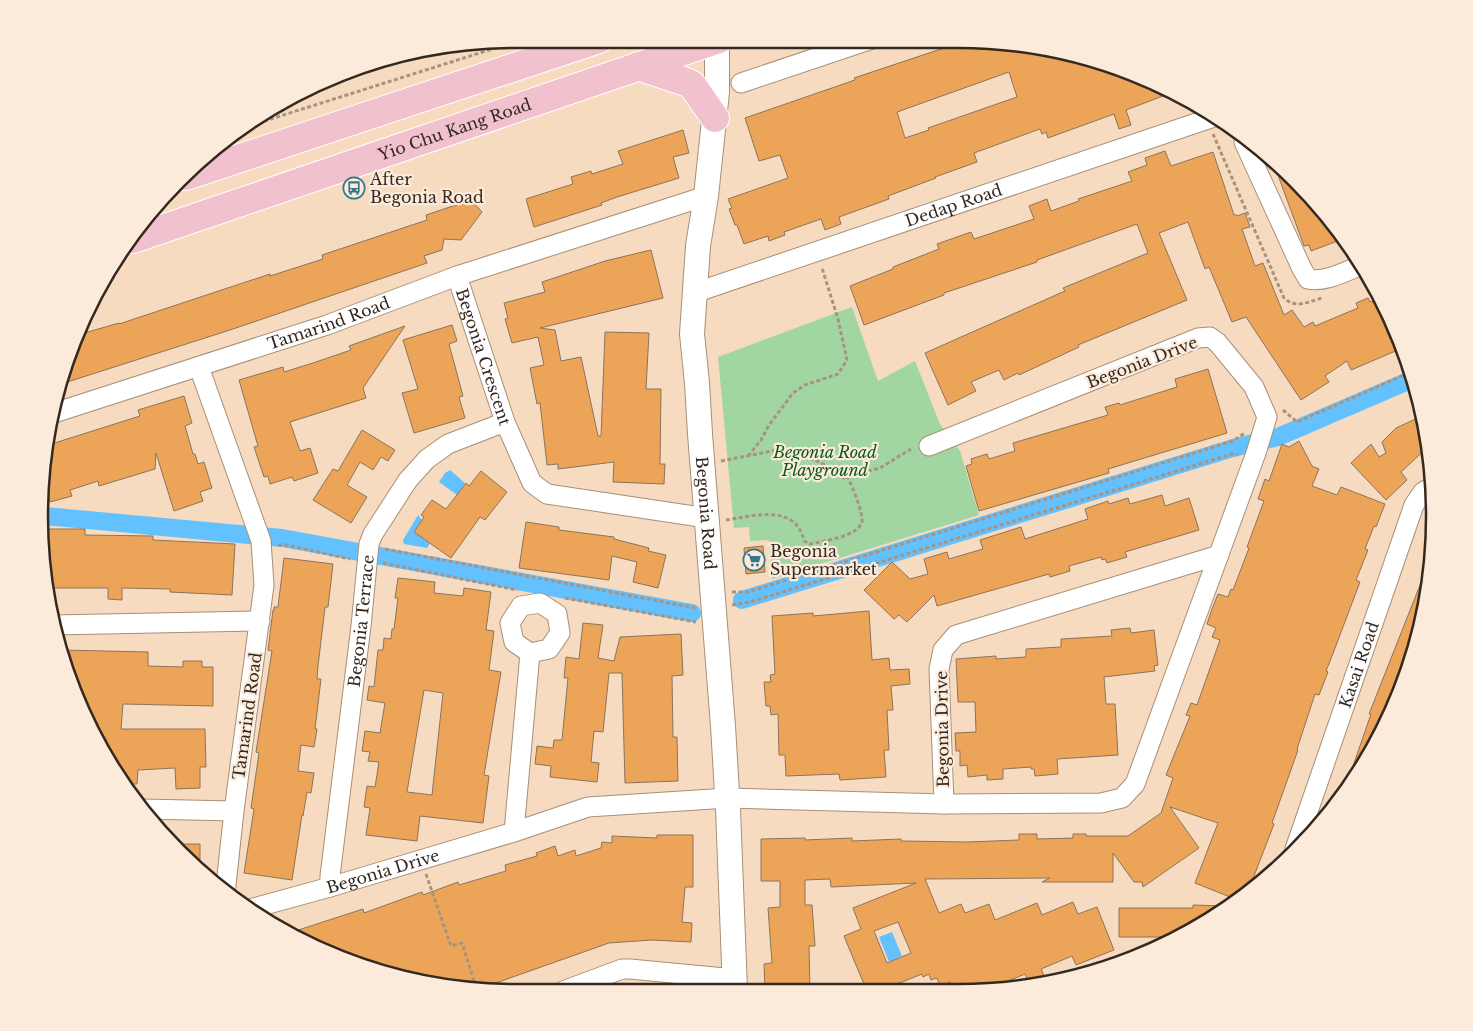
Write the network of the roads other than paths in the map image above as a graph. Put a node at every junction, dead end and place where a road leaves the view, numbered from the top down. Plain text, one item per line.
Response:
1 (575, 47) edge
2 (694, 47) edge
3 (717, 47) edge
4 (848, 47) edge
5 (638, 66) junction
6 (741, 83) dead end
7 (715, 118) junction
8 (1207, 119) edge
9 (1247, 148) edge
10 (199, 172) edge
11 (706, 196) junction
12 (139, 237) edge
13 (1355, 268) edge
14 (457, 276) junction
15 (694, 293) junction
16 (199, 367) junction
17 (59, 411) edge
18 (505, 422) junction
19 (929, 446) dead end
20 (1424, 491) edge
21 (714, 520) junction
22 (1219, 555) junction
23 (260, 621) junction
24 (60, 625) edge
25 (530, 653) dead end
26 (728, 798) junction
27 (944, 804) junction
28 (152, 809) edge
29 (234, 811) junction
30 (514, 832) junction
31 (1301, 833) edge
32 (226, 883) edge
33 (330, 887) junction
34 (258, 907) edge
35 (582, 984) edge
36 (735, 984) edge

1 - 10 main road
2 - 5 main road, Yio Chu Kang Road
3 - 7 street, Begonia Road
4 - 6 street
5 - 7 main road
5 - 12 main road, Yio Chu Kang Road
7 - 11 street, Begonia Road
8 - 15 street, Dedap Road
9 - 13 street
11 - 14 street, Begonia Crescent
11 - 15 street, Begonia Road
14 - 16 street, Tamarind Road
14 - 18 street, Begonia Crescent
15 - 21 street, Begonia Road
16 - 17 street, Tamarind Road
16 - 23 street, Tamarind Road
18 - 21 street, Begonia Crescent
18 - 33 street, Begonia Terrace
19 - 22 street, Begonia Drive
20 - 31 street, Kasai Road
21 - 26 street, Begonia Road
22 - 27 street, Begonia Drive
22 - 27 street, Begonia Drive
23 - 24 street
23 - 29 street, Tamarind Road
25 - 30 street
26 - 27 street, Begonia Drive
26 - 30 street, Begonia Drive
26 - 36 street, Begonia Road
28 - 29 street
29 - 32 street, Tamarind Road
30 - 33 street, Begonia Drive
33 - 34 street, Begonia Drive
35 - 36 street

